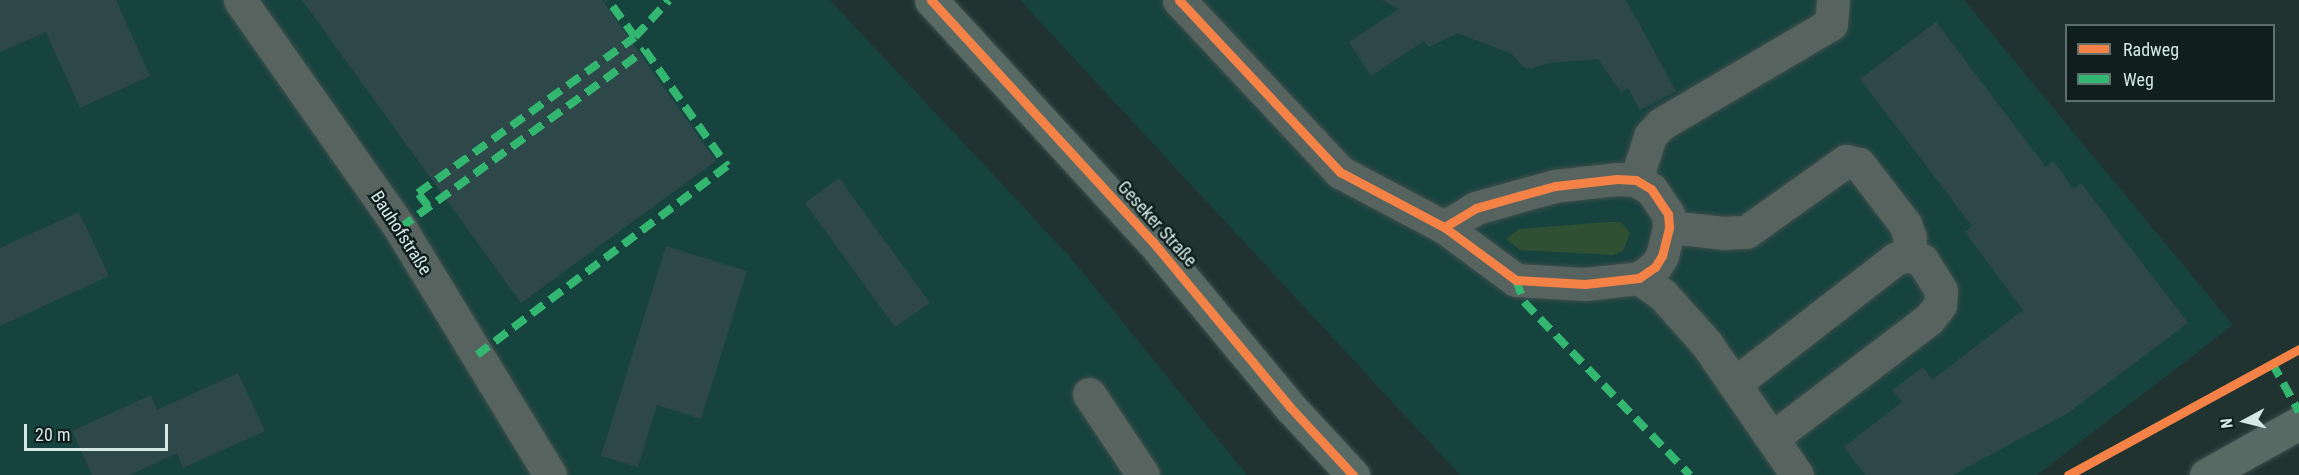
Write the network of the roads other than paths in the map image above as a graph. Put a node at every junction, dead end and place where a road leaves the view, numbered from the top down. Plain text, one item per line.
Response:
1 (240, 0) edge
2 (931, 0) edge
3 (1179, 0) edge
4 (1833, 0) edge
5 (1636, 180) junction
6 (1669, 226) junction
7 (1444, 227) junction
8 (1908, 255) junction
9 (1639, 278) junction
10 (1734, 384) junction
11 (1089, 394) dead end
12 (2299, 423) edge
13 (1772, 438) junction
14 (550, 475) edge
15 (1143, 475) edge
16 (1353, 475) edge
17 (1797, 475) edge
18 (2206, 475) edge

1 - 14 street, Bauhofstraße
2 - 16 main road, Geseker Straße
3 - 7 street
4 - 5 street
5 - 6 street
5 - 7 street
6 - 8 street
6 - 9 street
7 - 9 street
8 - 10 street
8 - 13 street
9 - 10 street
10 - 13 street
11 - 15 street
12 - 18 main road
13 - 17 street

